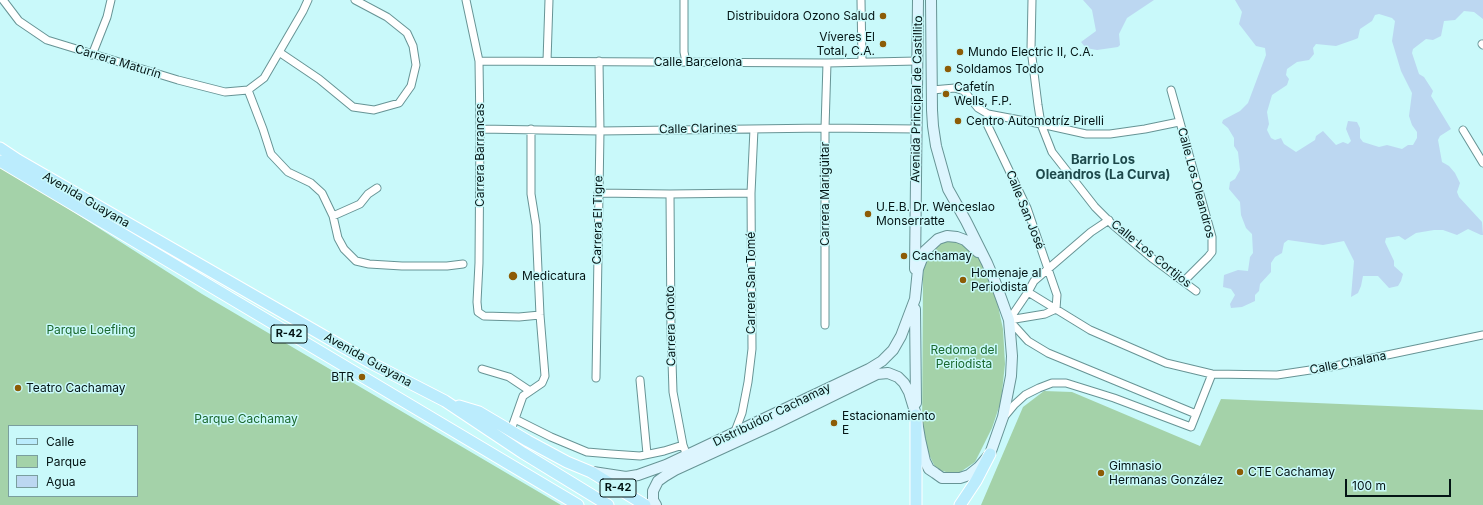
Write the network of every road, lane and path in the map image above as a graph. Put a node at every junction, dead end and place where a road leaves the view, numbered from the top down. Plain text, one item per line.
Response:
1 (3, 0) edge
2 (111, 0) edge
3 (308, 0) edge
4 (355, 0) edge
5 (466, 0) edge
6 (549, 0) edge
7 (684, 0) edge
8 (861, 0) edge
9 (918, 0) edge
10 (931, 0) edge
11 (1032, 0) edge
12 (279, 52) junction
13 (92, 55) junction
14 (479, 61) junction
15 (547, 61) junction
16 (599, 61) junction
17 (917, 61) junction
18 (686, 62) junction
19 (862, 62) junction
20 (827, 63) junction
21 (248, 90) junction
22 (932, 90) junction
23 (1170, 90) dead end
24 (988, 114) junction
25 (1179, 122) junction
26 (1042, 124) junction
27 (480, 128) junction
28 (825, 128) junction
29 (531, 129) junction
30 (754, 129) junction
31 (917, 129) junction
32 (1462, 130) dead end
33 (600, 131) junction
34 (0, 148) edge
35 (0, 161) edge
36 (1483, 163) edge
37 (377, 188) dead end
38 (598, 192) junction
39 (751, 193) junction
40 (670, 194) junction
41 (333, 216) junction
42 (1109, 220) junction
43 (987, 263) junction
44 (462, 264) dead end
45 (1048, 268) junction
46 (1184, 281) junction
47 (1196, 291) dead end
48 (1028, 292) junction
49 (915, 299) junction
50 (1056, 309) junction
51 (540, 315) junction
52 (1009, 320) junction
53 (825, 325) dead end
54 (1483, 335) edge
55 (482, 369) dead end
56 (1212, 374) junction
57 (596, 378) dead end
58 (640, 380) dead end
59 (530, 391) junction
60 (445, 401) junction
61 (1196, 414) junction
62 (916, 415) junction
63 (1003, 418) junction
64 (515, 419) junction
65 (511, 430) junction
66 (734, 434) junction
67 (682, 445) junction
68 (647, 454) junction
69 (990, 454) junction
70 (687, 456) junction
71 (591, 472) junction
72 (578, 505) edge
73 (608, 505) edge
74 (645, 505) edge
75 (656, 505) edge
76 (916, 505) edge
77 (960, 505) edge

1 - 13 street, Carrera Maturín
2 - 13 street
3 - 12 street
4 - 12 street
5 - 14 street, Carrera Barrancas
6 - 15 street
7 - 18 street
8 - 19 street
9 - 17 main road, Avenida Principal de Castillito
10 - 22 main road, Avenida Principal de Castillito
11 - 26 street, Calle Los Cortijos
12 - 21 street
13 - 21 street, Carrera Maturín
14 - 15 street, Calle Barcelona
14 - 27 street, Carrera Barrancas
15 - 16 street, Calle Barcelona
16 - 18 street, Calle Barcelona
16 - 33 street, Carrera El Tigre
17 - 19 street, Calle Barcelona
17 - 31 main road, Avenida Principal de Castillito
18 - 20 street, Calle Barcelona
19 - 20 street, Calle Barcelona
20 - 28 street, Carrera Marigüitar
21 - 41 street
22 - 24 street, Calle Los Oleandros
22 - 43 main road, Avenida Principal de Castillito
23 - 25 street, Calle Los Oleandros
24 - 26 street, Calle Los Oleandros
24 - 45 street, Calle San José
25 - 26 street, Calle Los Oleandros
25 - 46 street, Calle Los Oleandros
26 - 42 street, Calle Los Cortijos
27 - 29 street, Calle Clarines
27 - 51 street, Carrera Barrancas
28 - 30 street, Calle Clarines
28 - 31 street, Calle Clarines
28 - 53 street, Carrera Marigüitar
29 - 33 street, Calle Clarines
29 - 51 street
30 - 33 street, Calle Clarines
30 - 39 street, Carrera San Tomé
31 - 49 main road, Avenida Principal de Castillito
32 - 36 street
33 - 38 street, Carrera El Tigre
34 - 60 main road, Avenida Guayana / R-42
35 - 72 main road, Avenida Guayana / R-42
37 - 41 street
38 - 40 street
38 - 57 street, Carrera El Tigre
39 - 40 street
39 - 66 street, Carrera San Tomé
40 - 67 street, Carrera Onoto
41 - 44 street
42 - 45 street
42 - 46 street, Calle Los Cortijos
43 - 49 main road
43 - 52 main road, Avenida Principal de Castillito
45 - 48 street
45 - 50 street, Calle San José
46 - 47 street, Calle Los Cortijos
48 - 50 street, Calle Chalana
48 - 52 street
49 - 62 main road, Avenida Principal de Castillito
49 - 66 main road, Distribuidor Cachamay
50 - 52 street
50 - 56 street, Calle Chalana
51 - 59 street
52 - 61 street
52 - 63 main road, Avenida Principal de Castillito
54 - 56 street, Calle Chalana
55 - 59 street
56 - 61 street
58 - 68 street
59 - 64 street
60 - 65 main road, Distribuidor Cachamay / R-42
60 - 73 main road, Avenida Guayana / R-42
61 - 63 street
62 - 69 main road
62 - 75 main road, Distribuidor Cachamay
62 - 76 main road
63 - 69 main road, Avenida Principal de Castillito
64 - 65 street
64 - 68 street
65 - 71 main road, Distribuidor Cachamay / R-42
66 - 70 main road, Distribuidor Cachamay
67 - 68 street
67 - 70 street, Carrera Onoto
69 - 77 main road
70 - 71 main road, Distribuidor Cachamay
71 - 74 main road, Distribuidor Cachamay / R-42

